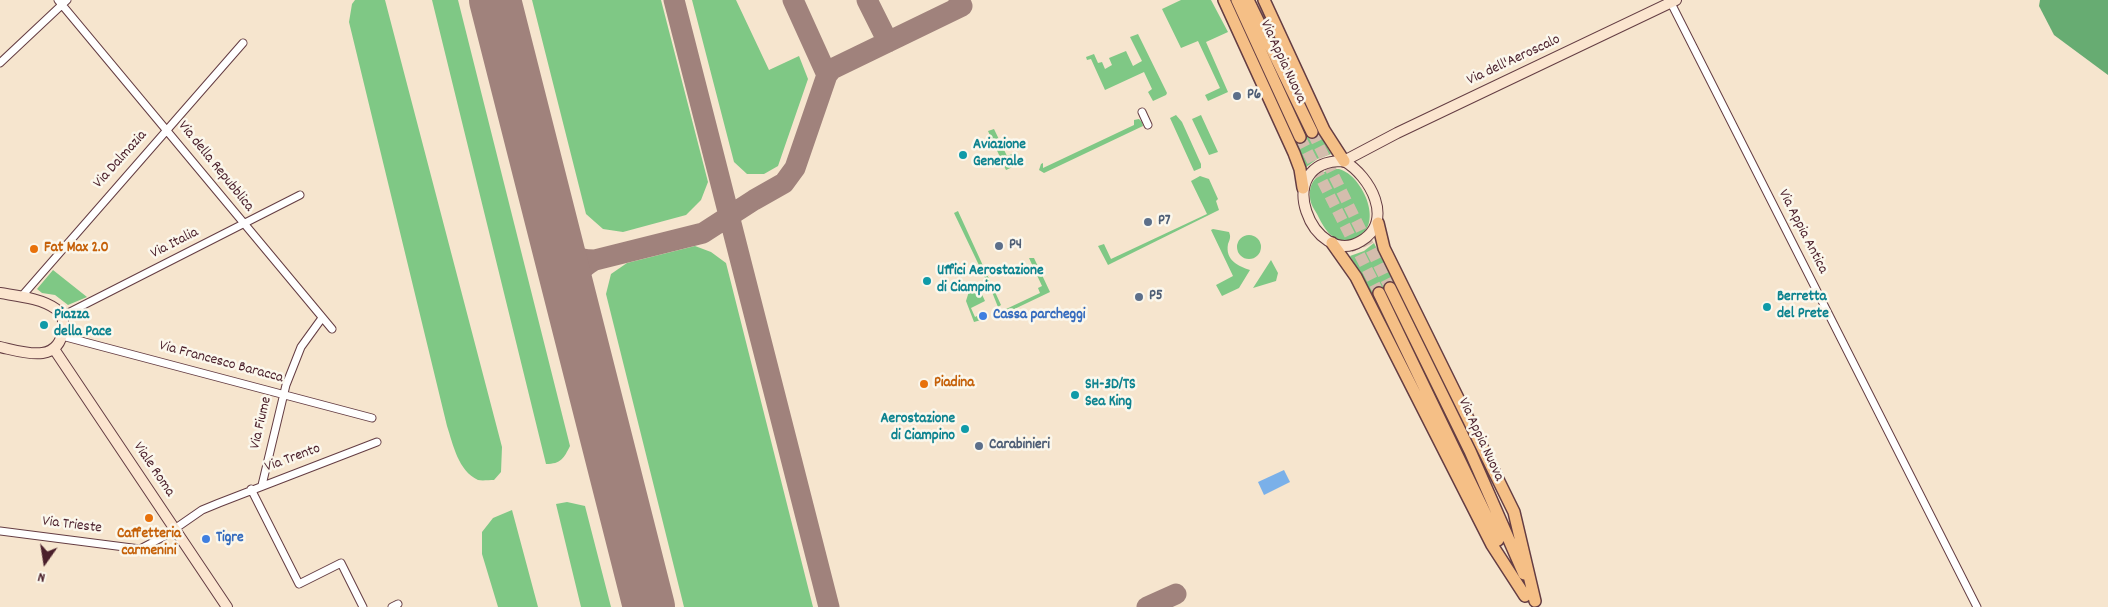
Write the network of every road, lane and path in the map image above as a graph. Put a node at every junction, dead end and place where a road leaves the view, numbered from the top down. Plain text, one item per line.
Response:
1 (1224, 0) edge
2 (1237, 0) edge
3 (1248, 0) edge
4 (1264, 0) edge
5 (62, 1) edge
6 (1674, 2) edge
7 (243, 43) dead end
8 (0, 64) edge
9 (1142, 112) dead end
10 (1148, 125) dead end
11 (167, 130) junction
12 (1312, 132) tunnel mouth
13 (1300, 137) tunnel mouth
14 (1371, 146) junction
15 (1344, 161) junction
16 (1363, 178) junction
17 (1303, 188) junction
18 (300, 195) dead end
19 (1378, 223) junction
20 (244, 225) junction
21 (1332, 243) junction
22 (1390, 288) tunnel mouth
23 (0, 293) edge
24 (1379, 293) tunnel mouth
25 (21, 297) junction
26 (62, 316) junction
27 (322, 318) junction
28 (332, 329) dead end
29 (62, 336) junction
30 (0, 347) edge
31 (54, 349) junction
32 (283, 394) junction
33 (372, 418) dead end
34 (377, 442) dead end
35 (262, 485) junction
36 (251, 490) junction
37 (175, 529) junction
38 (0, 531) edge
39 (140, 549) joint
40 (1532, 602) edge
41 (227, 607) edge
42 (363, 607) edge
43 (1977, 607) edge

1 - 17 main road
2 - 13 main road, Via Appia Nuova
3 - 12 main road, Via Appia Nuova
4 - 15 main road
5 - 8 street
5 - 11 street, Via della Repubblica
6 - 14 street, Via dell'Aeroscalo
6 - 43 street, Via Appia Antica
7 - 11 street, Via Dalmazia
9 - 10 street
11 - 20 street, Via della Repubblica
11 - 25 street, Via Dalmazia
14 - 15 street, Via dell'Aeroscalo
14 - 16 street
15 - 16 street
15 - 17 street
16 - 19 street
17 - 21 street
18 - 20 street, Via Italia
19 - 21 street
19 - 40 main road
20 - 26 street, Via Italia
20 - 27 street, Via della Repubblica
21 - 40 main road
22 - 40 main road, Via Appia Nuova
23 - 25 street
24 - 40 main road, Via Appia Nuova
25 - 26 street
26 - 29 street
27 - 28 street, Via della Repubblica
27 - 32 street, Via Fiume
29 - 31 street
29 - 32 street, Via Francesco Baracca
30 - 31 street
31 - 37 street, Viale Roma
32 - 33 street, Via Francesco Baracca
32 - 35 street, Via Fiume
34 - 35 street, Via Trento
35 - 36 street, Via Trento
36 - 37 street, Via Trento
36 - 42 street
37 - 39 street, Via Trento
37 - 41 street, Viale Roma
38 - 39 street, Via Trieste

